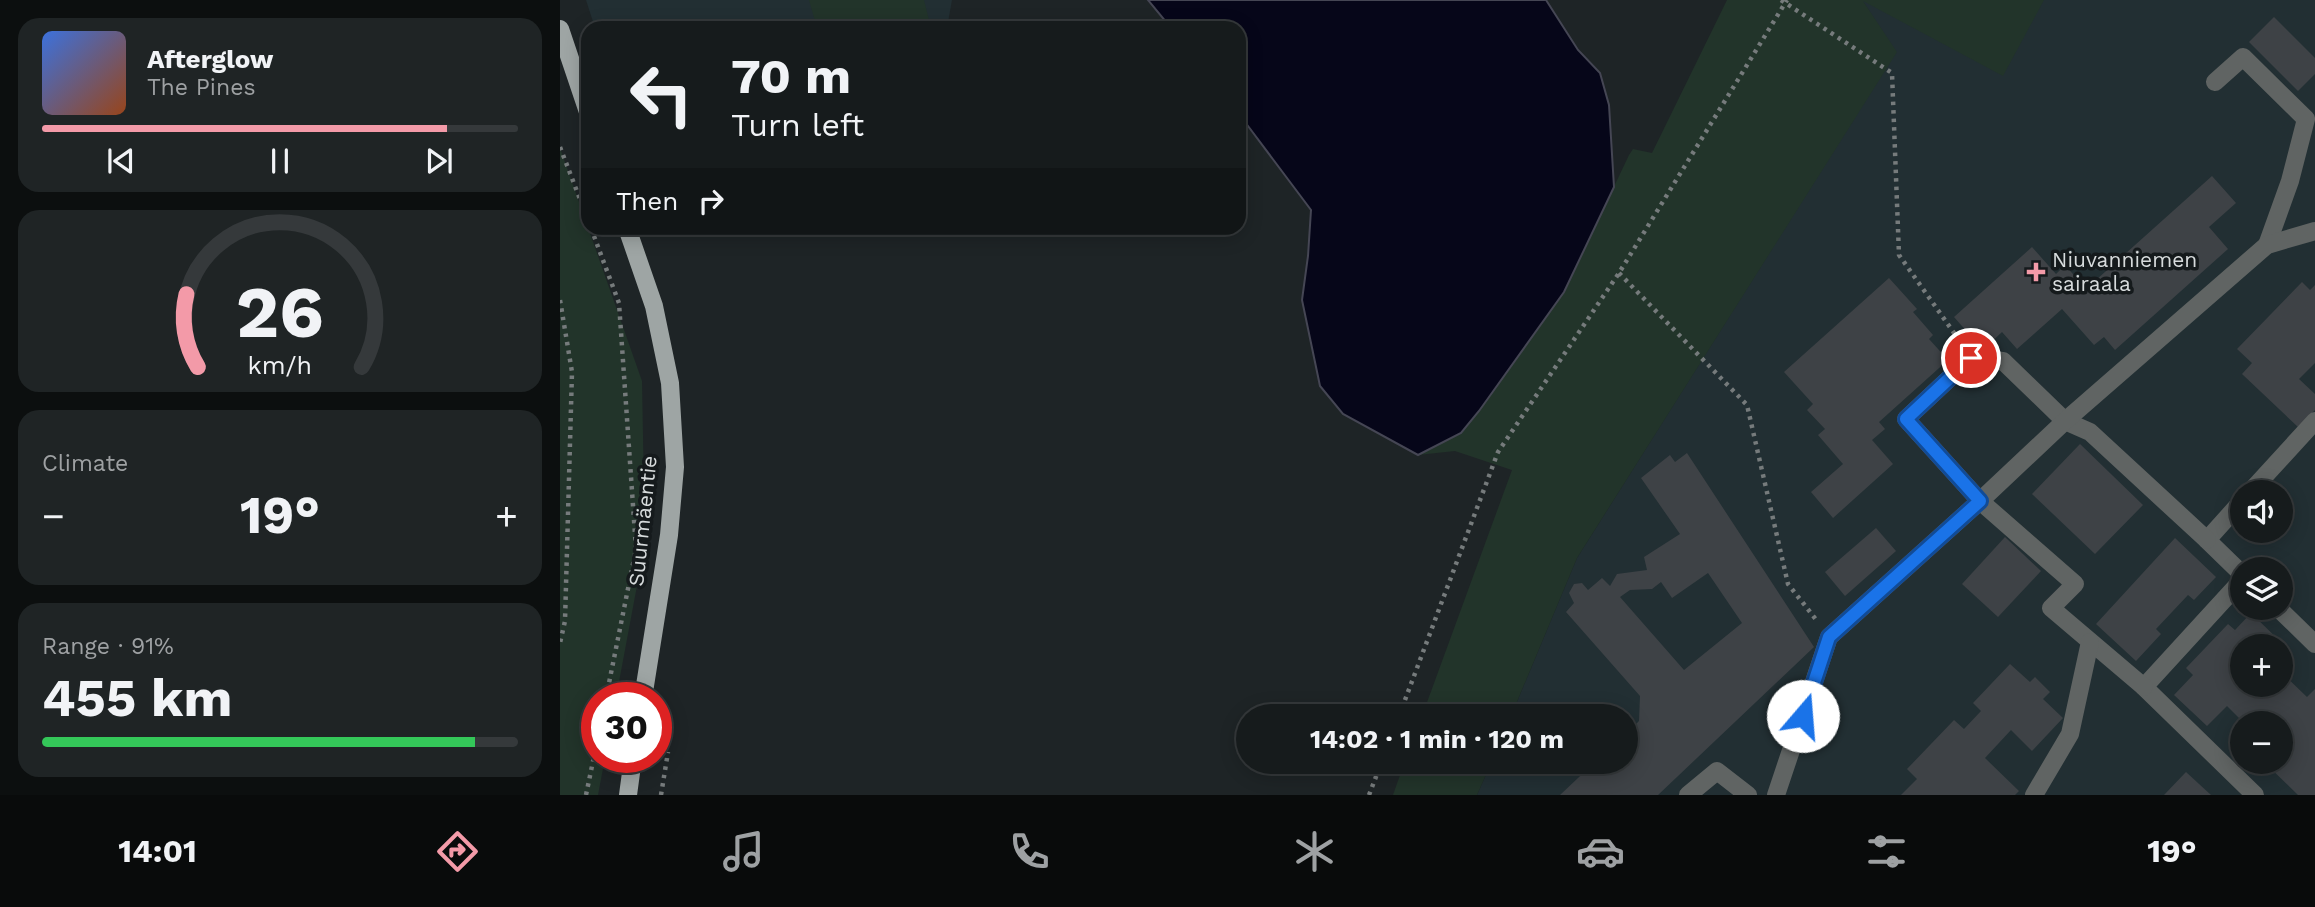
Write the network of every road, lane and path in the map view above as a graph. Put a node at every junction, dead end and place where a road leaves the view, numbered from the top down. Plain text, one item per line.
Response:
1 (1785, 1) edge
2 (560, 29) edge
3 (2215, 82) dead end
4 (581, 90) edge
5 (560, 147) edge
6 (581, 202) edge
7 (2315, 231) edge
8 (594, 235) edge
9 (629, 235) edge
10 (2267, 245) junction
11 (1619, 273) junction
12 (560, 300) edge
13 (1971, 358) junction
14 (2065, 421) junction
15 (2315, 421) edge
16 (2261, 480) edge
17 (1980, 501) junction
18 (2230, 514) edge
19 (2207, 540) junction
20 (2230, 562) edge
21 (2230, 593) edge
22 (2290, 620) edge
23 (1829, 637) junction
24 (2090, 642) junction
25 (560, 643) edge
26 (2315, 644) edge
27 (609, 682) edge
28 (646, 682) edge
29 (2144, 687) junction
30 (1404, 704) edge
31 (591, 773) edge
32 (631, 773) edge
33 (665, 773) edge
34 (1377, 774) edge
35 (586, 795) edge
36 (628, 795) edge
37 (661, 795) edge
38 (1370, 795) edge
39 (1688, 795) edge
40 (1748, 795) edge
41 (1776, 795) edge
42 (2034, 795) edge
43 (2255, 795) edge

1 - 11 path
1 - 13 path
2 - 4 main road
3 - 10 street
5 - 6 path
7 - 10 street
8 - 27 path
9 - 28 main road, Suurmäentie
10 - 14 street
11 - 23 path
11 - 30 path
12 - 25 path
13 - 14 street
13 - 17 street
14 - 17 street
14 - 19 street
15 - 16 street
17 - 23 street
17 - 24 street
18 - 19 street
19 - 20 street
21 - 29 street
22 - 26 street
23 - 41 street
24 - 29 street
24 - 42 street
29 - 43 street
31 - 35 path
32 - 36 main road
33 - 37 path
34 - 38 path
39 - 40 street

